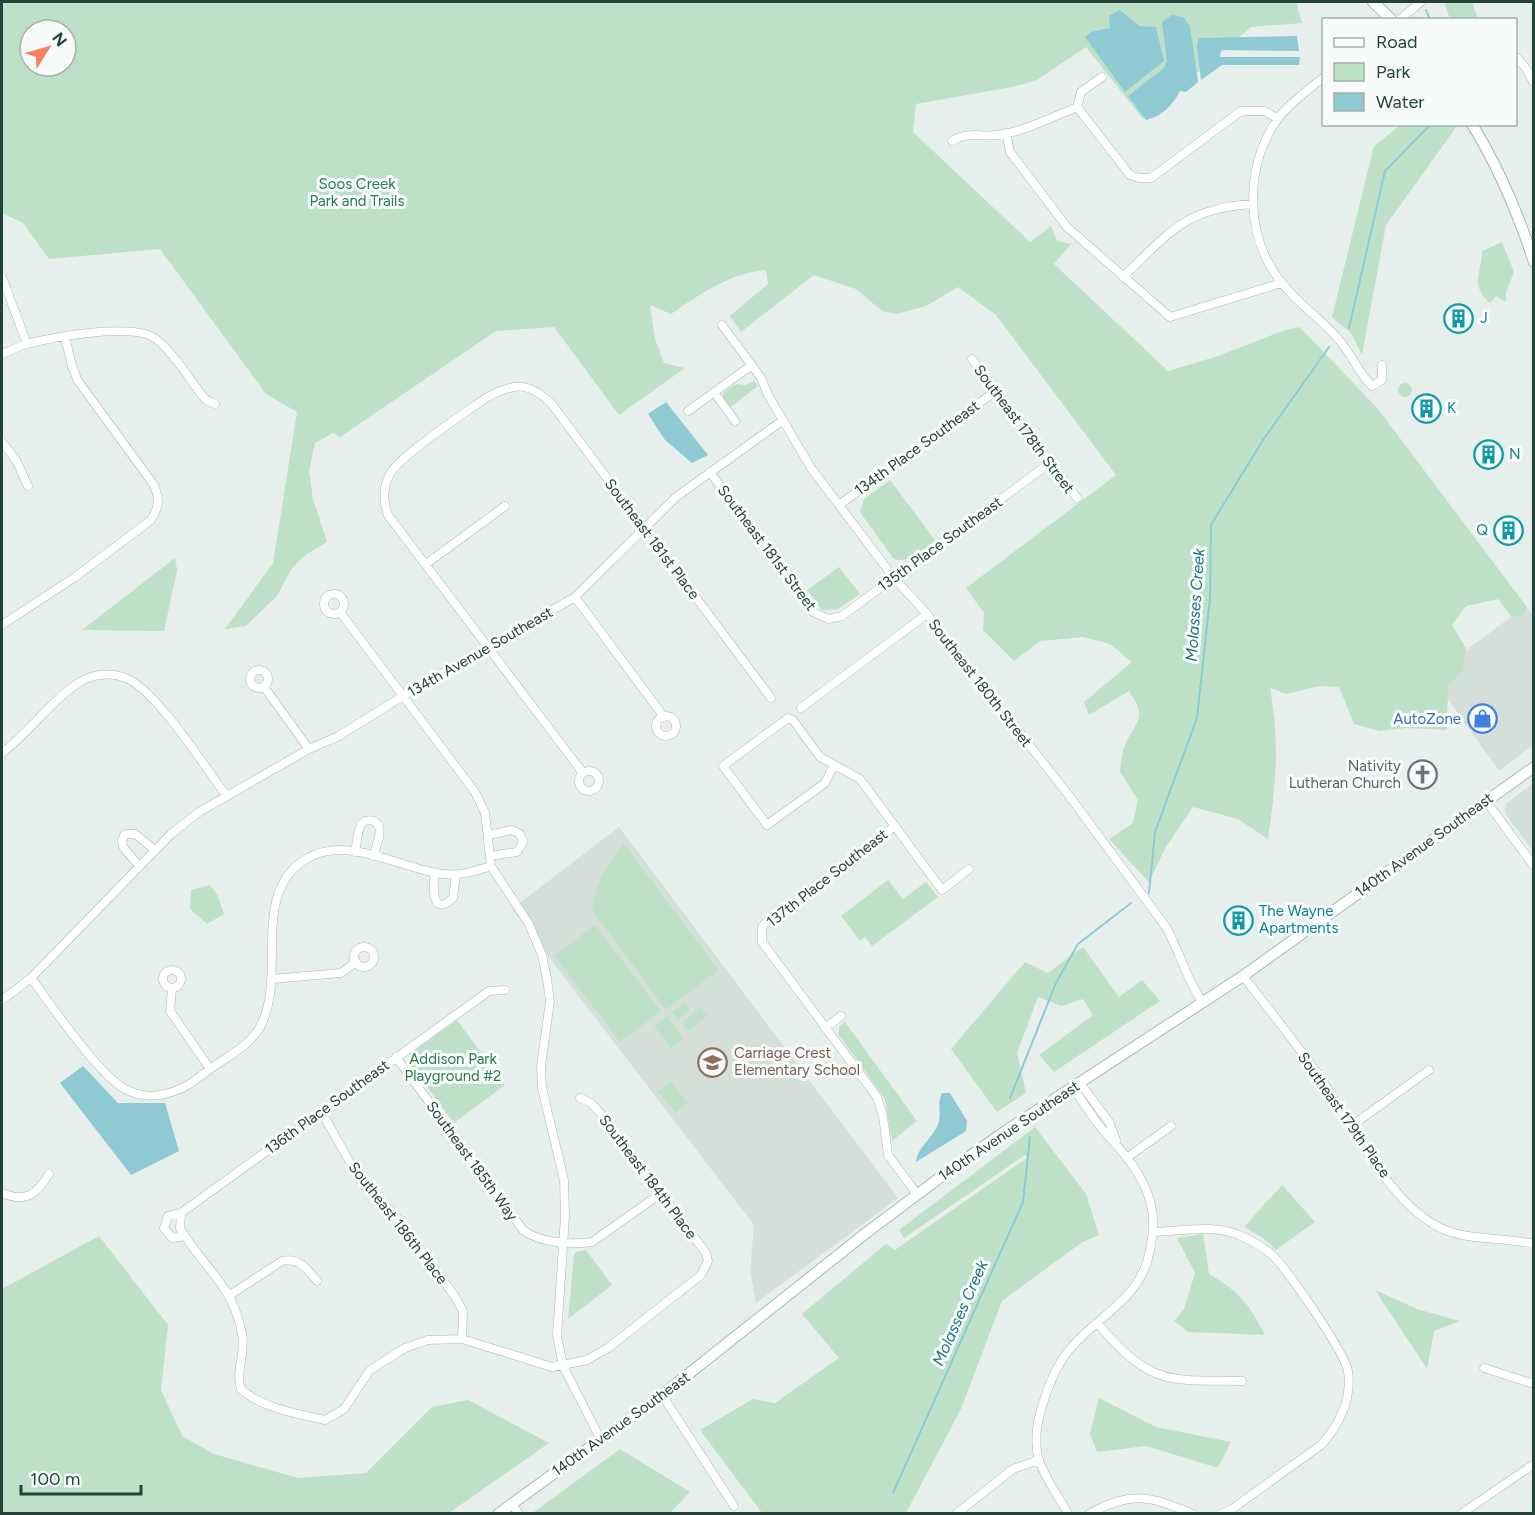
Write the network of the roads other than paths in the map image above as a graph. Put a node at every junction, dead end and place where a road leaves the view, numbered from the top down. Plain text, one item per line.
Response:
1 (1373, 2) edge
2 (1421, 2) edge
3 (1390, 18) edge
4 (1401, 18) edge
5 (1517, 59) edge
6 (1102, 77) dead end
7 (1322, 79) edge
8 (1533, 83) edge
9 (1077, 107) junction
10 (1278, 119) junction
11 (1473, 126) edge
12 (1006, 133) junction
13 (952, 141) dead end
14 (1252, 204) junction
15 (1533, 262) edge
16 (1123, 277) junction
17 (2, 278) edge
18 (1282, 283) junction
19 (722, 326) dead end
20 (65, 337) junction
21 (27, 344) junction
22 (2, 354) edge
23 (972, 359) dead end
24 (752, 365) junction
25 (1382, 365) dead end
26 (996, 390) junction
27 (714, 392) junction
28 (215, 404) dead end
29 (688, 411) dead end
30 (735, 421) dead end
31 (782, 421) junction
32 (2, 442) edge
33 (1050, 463) junction
34 (710, 472) junction
35 (28, 486) dead end
36 (1077, 498) dead end
37 (839, 505) junction
38 (505, 506) dead end
39 (645, 530) junction
40 (426, 564) junction
41 (894, 578) junction
42 (575, 597) junction
43 (340, 612) dead end
44 (927, 614) junction
45 (828, 619) joint
46 (2, 625) edge
47 (487, 647) junction
48 (264, 687) dead end
49 (403, 696) junction
50 (771, 698) dead end
51 (801, 708) dead end
52 (664, 717) dead end
53 (309, 748) junction
54 (2, 753) edge
55 (834, 765) junction
56 (1533, 767) edge
57 (583, 773) dead end
58 (226, 795) junction
59 (1486, 801) junction
60 (895, 826) junction
61 (489, 835) junction
62 (155, 850) junction
63 (355, 852) junction
64 (373, 856) junction
65 (490, 856) junction
66 (139, 866) junction
67 (491, 866) junction
68 (1533, 866) edge
69 (969, 869) dead end
70 (435, 873) junction
71 (456, 875) junction
72 (356, 962) dead end
73 (1243, 976) junction
74 (31, 978) junction
75 (273, 979) junction
76 (172, 988) dead end
77 (505, 990) dead end
78 (2, 1000) edge
79 (1203, 1003) junction
80 (841, 1016) dead end
81 (825, 1028) junction
82 (396, 1057) junction
83 (210, 1069) junction
84 (1429, 1070) dead end
85 (1076, 1086) junction
86 (580, 1098) dead end
87 (321, 1111) junction
88 (1171, 1126) dead end
89 (1350, 1127) junction
90 (1128, 1158) junction
91 (49, 1173) dead end
92 (2, 1193) edge
93 (660, 1194) junction
94 (917, 1194) junction
95 (181, 1213) junction
96 (1154, 1232) junction
97 (185, 1236) junction
98 (563, 1241) junction
99 (1533, 1244) edge
100 (317, 1281) dead end
101 (230, 1295) junction
102 (1097, 1323) junction
103 (462, 1339) junction
104 (563, 1366) junction
105 (1484, 1368) dead end
106 (1242, 1381) dead end
107 (1533, 1384) edge
108 (662, 1395) junction
109 (601, 1440) junction
110 (1039, 1460) junction
111 (1533, 1464) edge
112 (512, 1504) junction
113 (734, 1506) dead end
114 (498, 1514) edge
115 (519, 1514) edge
116 (956, 1514) edge
117 (1068, 1514) edge
118 (1089, 1514) edge
119 (1193, 1514) edge
120 (1221, 1514) edge
121 (1461, 1514) edge

1 - 3 main road
2 - 4 street
5 - 8 street
6 - 9 street
7 - 10 street
9 - 10 street
9 - 12 street
10 - 14 street
11 - 15 main road
12 - 13 street
12 - 16 street
14 - 16 street
14 - 18 street
16 - 18 street
17 - 21 street
18 - 25 street
19 - 24 street, Southeast 180th Street
20 - 21 street
20 - 28 street
20 - 46 street
21 - 22 street
23 - 26 street, Southeast 178th Street
24 - 27 street
24 - 31 street, Southeast 180th Street
26 - 33 street, Southeast 178th Street
26 - 37 street, 134th Place Southeast
27 - 29 street
27 - 30 street
31 - 34 street, 134th Avenue Southeast
31 - 37 street, Southeast 180th Street
32 - 35 street
33 - 36 street, Southeast 178th Street
33 - 41 street, 135th Place Southeast
34 - 39 street, 134th Avenue Southeast
34 - 45 street, Southeast 181st Street
37 - 41 street, Southeast 180th Street
38 - 40 street
39 - 40 street, Southeast 181st Place
39 - 42 street, 134th Avenue Southeast
39 - 50 street, Southeast 181st Place
40 - 47 street
41 - 44 street, Southeast 180th Street
41 - 45 street, 135th Place Southeast
42 - 47 street, 134th Avenue Southeast
42 - 52 street
43 - 49 street
44 - 51 street
44 - 79 street, Southeast 180th Street
47 - 49 street, 134th Avenue Southeast
47 - 57 street
48 - 53 street
49 - 53 street, 134th Avenue Southeast
49 - 61 street
53 - 58 street, 134th Avenue Southeast
54 - 58 street
55 - 55 street
55 - 60 street
56 - 59 main road, 140th Avenue Southeast
58 - 62 street, 134th Avenue Southeast
59 - 68 street
59 - 73 main road, 140th Avenue Southeast
60 - 69 street
60 - 81 street, 137th Place Southeast
61 - 65 street
61 - 65 street
62 - 66 street, 134th Avenue Southeast
62 - 66 street
63 - 64 street
63 - 64 street
63 - 75 street
64 - 70 street
65 - 67 street
66 - 74 street, 134th Avenue Southeast
67 - 71 street
67 - 98 street
70 - 71 street
70 - 71 street
72 - 75 street
73 - 79 main road, 140th Avenue Southeast
73 - 89 street, Southeast 179th Place
74 - 78 street, 134th Avenue Southeast
74 - 83 street
75 - 83 street
76 - 83 street
77 - 82 street, 136th Place Southeast
79 - 85 main road, 140th Avenue Southeast
80 - 81 street
81 - 94 street
82 - 87 street, 136th Place Southeast
82 - 98 street, Southeast 185th Way
84 - 89 street
85 - 90 street
85 - 94 main road, 140th Avenue Southeast
86 - 93 street, Southeast 184th Place
87 - 95 street, 136th Place Southeast
87 - 103 street, Southeast 186th Place
88 - 90 street
89 - 99 street, Southeast 179th Place
90 - 96 street
91 - 92 street
93 - 98 street, Southeast 185th Way
93 - 104 street, Southeast 184th Place
94 - 108 main road, 140th Avenue Southeast
95 - 97 street
95 - 97 street, 136th Place Southeast
96 - 102 street
96 - 120 street
97 - 101 street
98 - 104 street
100 - 101 street
101 - 103 street
102 - 106 street
102 - 110 street
103 - 104 street
104 - 109 street
105 - 107 street
108 - 109 main road, 140th Avenue Southeast
108 - 113 street
109 - 112 main road, 140th Avenue Southeast
110 - 116 street
110 - 117 street
111 - 121 street
112 - 114 main road, 140th Avenue Southeast
112 - 115 street
118 - 119 street

